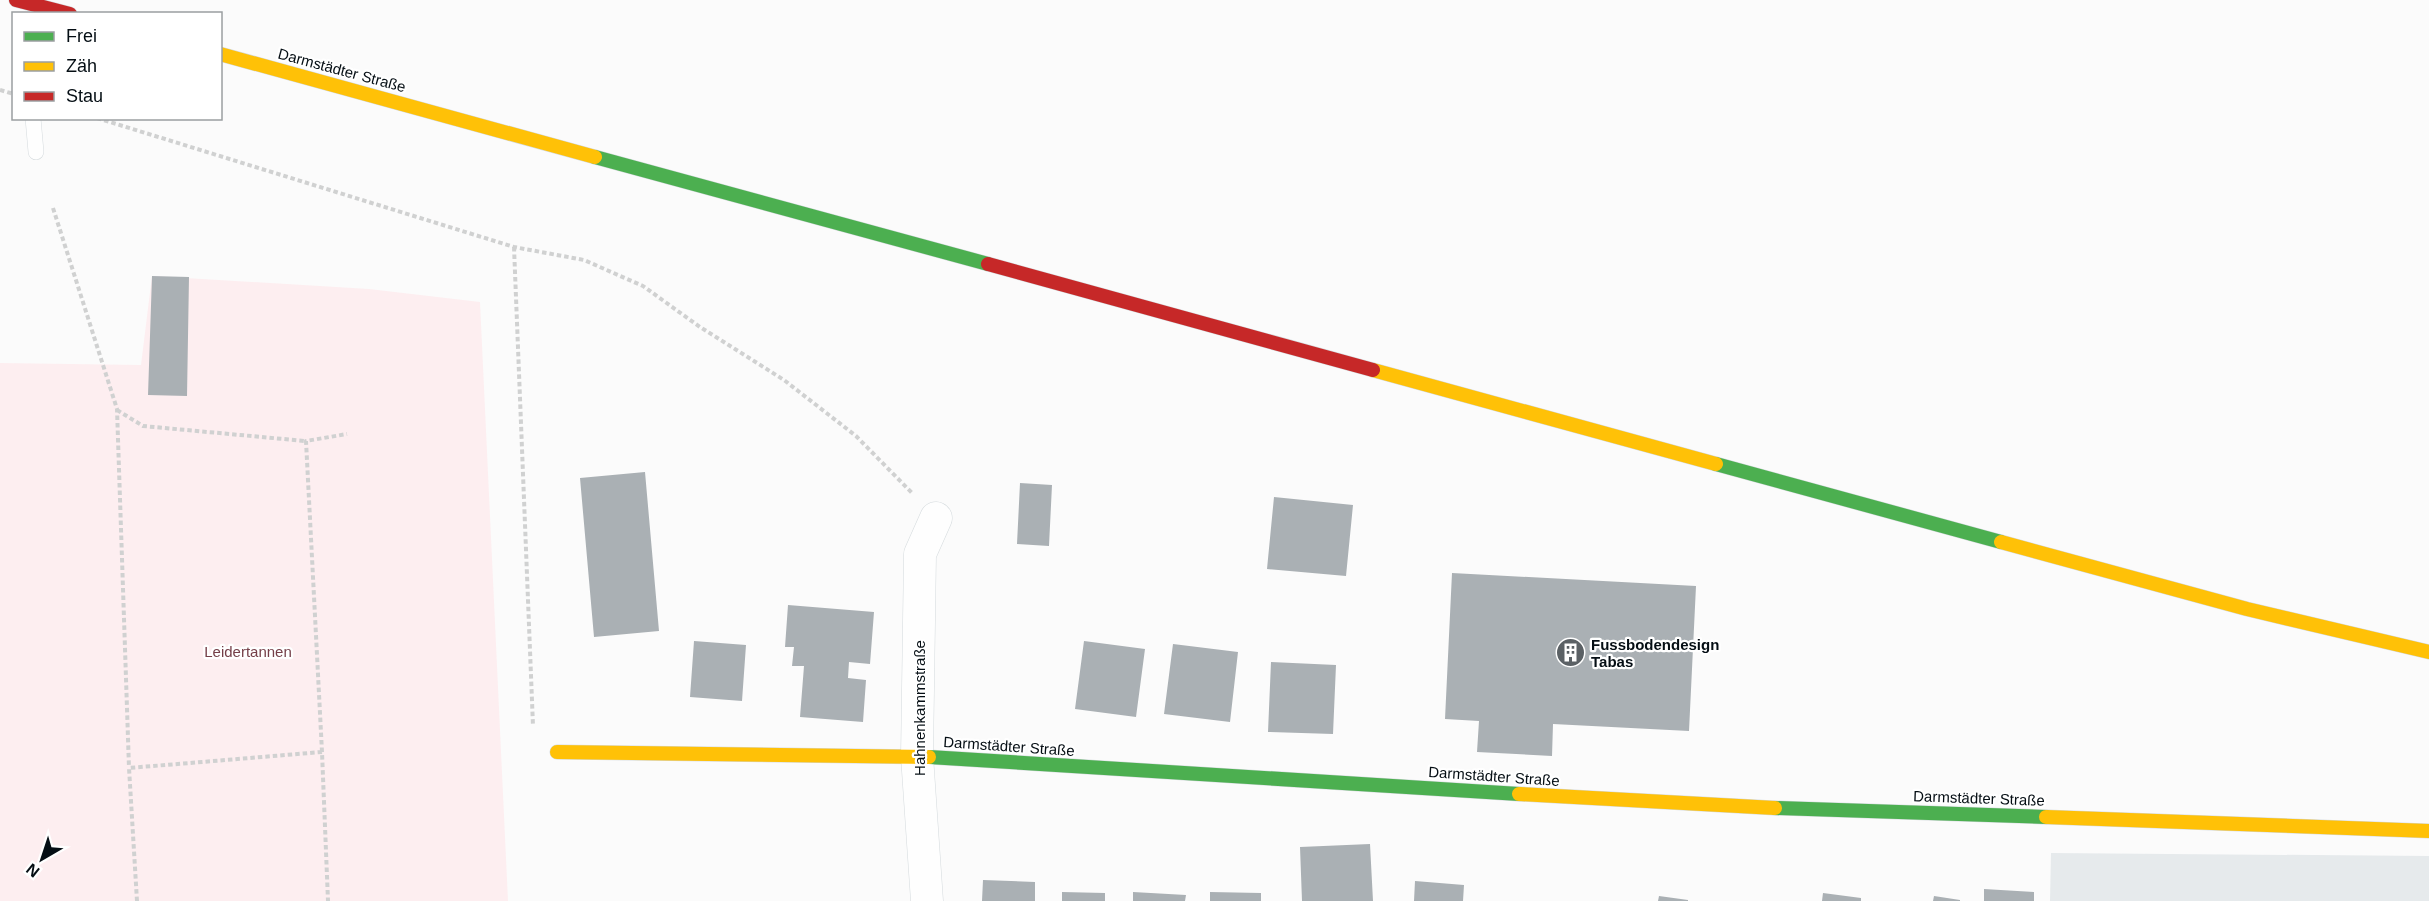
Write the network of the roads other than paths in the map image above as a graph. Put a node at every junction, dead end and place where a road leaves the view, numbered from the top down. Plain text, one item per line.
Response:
1 (16, 0) edge
2 (67, 10) edge
3 (222, 55) edge
4 (33, 120) edge
5 (36, 152) dead end
6 (936, 518) road end
7 (2429, 652) edge
8 (557, 752) road end
9 (917, 756) junction
10 (2429, 831) edge
11 (927, 901) edge

1 - 2 main road
3 - 7 main road, Darmstädter Straße
4 - 5 lane
6 - 9 street, Hahnenkammstraße
8 - 9 main road, Darmstädter Straße
9 - 10 main road, Darmstädter Straße
9 - 11 street, Hahnenkammstraße

